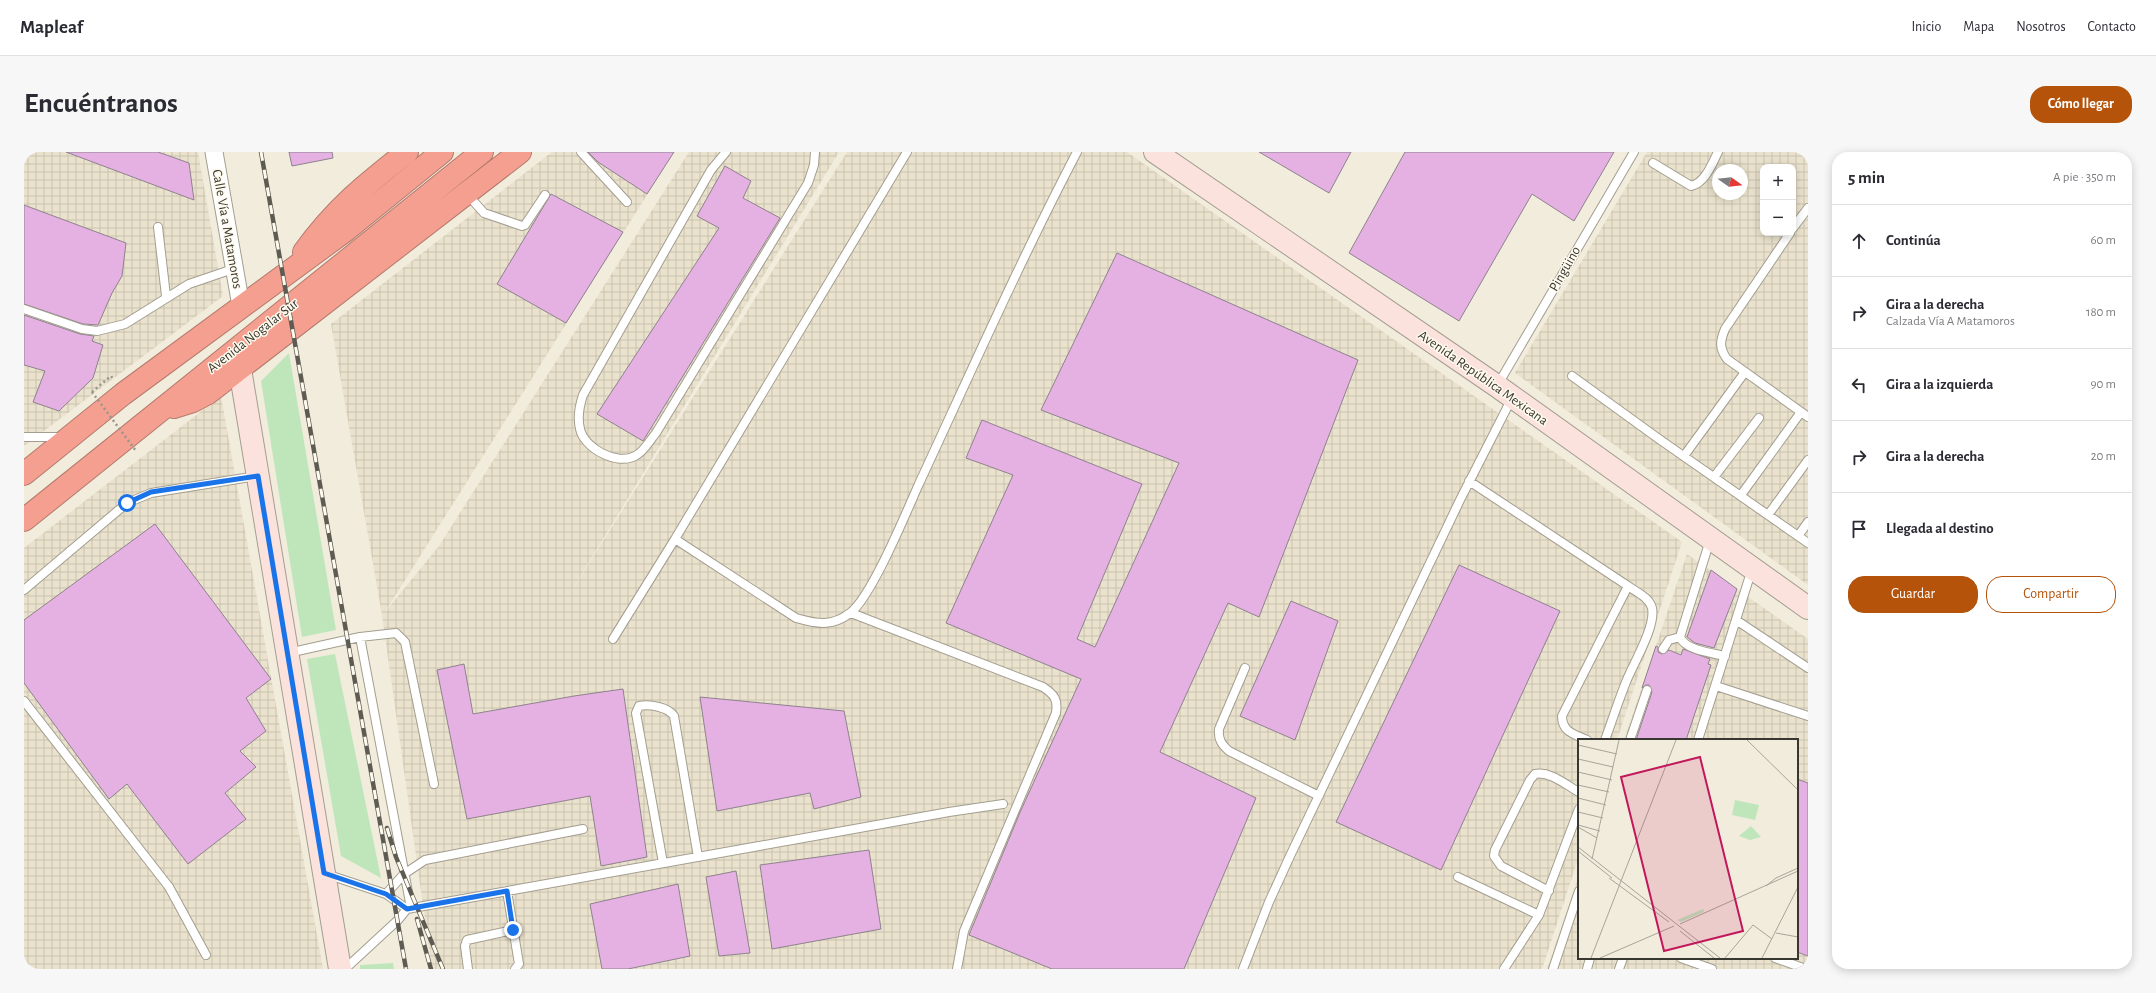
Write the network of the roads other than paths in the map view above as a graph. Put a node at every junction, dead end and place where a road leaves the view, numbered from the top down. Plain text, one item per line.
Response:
1 (214, 152) edge
2 (407, 152) edge
3 (442, 152) edge
4 (482, 152) edge
5 (520, 152) edge
6 (581, 152) edge
7 (726, 152) edge
8 (815, 152) edge
9 (907, 152) edge
10 (1077, 152) edge
11 (1155, 152) edge
12 (1634, 152) edge
13 (1718, 152) edge
14 (1653, 163) dead end
15 (466, 194) junction
16 (545, 195) dead end
17 (627, 202) dead end
18 (1808, 208) edge
19 (1796, 224) edge
20 (158, 227) dead end
21 (1788, 236) edge
22 (233, 269) junction
23 (291, 269) junction
24 (166, 296) junction
25 (241, 306) junction
26 (24, 309) edge
27 (240, 369) junction
28 (1745, 372) junction
29 (1572, 376) dead end
30 (1504, 391) junction
31 (158, 412) junction
32 (1805, 415) edge
33 (1759, 418) dead end
34 (24, 437) edge
35 (71, 437) junction
36 (1684, 456) junction
37 (1808, 460) edge
38 (24, 474) edge
39 (258, 476) junction
40 (1714, 477) junction
41 (1469, 482) junction
42 (1741, 495) junction
43 (1768, 515) junction
44 (24, 520) edge
45 (1808, 522) edge
46 (1798, 536) junction
47 (1711, 538) junction
48 (675, 539) junction
49 (1808, 543) edge
50 (1753, 569) junction
51 (1628, 586) junction
52 (24, 590) edge
53 (1804, 602) edge
54 (851, 613) junction
55 (1736, 620) junction
56 (360, 637) junction
57 (1680, 637) junction
58 (613, 639) dead end
59 (1663, 649) dead end
60 (287, 654) junction
61 (1725, 656) junction
62 (1245, 668) dead end
63 (1808, 668) edge
64 (1716, 686) junction
65 (1647, 690) dead end
66 (24, 701) edge
67 (1808, 716) edge
68 (1585, 739) edge
69 (1605, 739) edge
70 (1630, 739) edge
71 (1698, 739) edge
72 (434, 784) dead end
73 (1578, 791) edge
74 (1319, 796) junction
75 (1003, 804) dead end
76 (1578, 812) edge
77 (583, 829) dead end
78 (698, 857) junction
79 (662, 863) junction
80 (324, 873) junction
81 (404, 874) junction
82 (1458, 877) dead end
83 (507, 891) junction
84 (1549, 891) junction
85 (386, 894) junction
86 (1578, 894) edge
87 (409, 909) junction
88 (1539, 916) junction
89 (513, 930) junction
90 (206, 955) dead end
91 (1590, 959) edge
92 (1684, 959) edge
93 (1778, 959) edge
94 (340, 969) edge
95 (345, 969) edge
96 (468, 969) edge
97 (515, 969) edge
98 (957, 969) edge
99 (1243, 969) edge
100 (1504, 969) edge
101 (1552, 969) edge
102 (1587, 969) edge
103 (1712, 969) edge
104 (1806, 969) edge

1 - 22 street, Calle Vía a Matamoros
2 - 23 highway
3 - 23 highway
4 - 31 highway, Avenida Nogalar Sur
5 - 15 highway
6 - 17 lane
7 - 8 lane
9 - 48 lane
10 - 54 lane
11 - 30 street, Avenida República Mexicana
12 - 30 lane, Pingüino
13 - 14 lane
15 - 16 lane
15 - 27 highway
18 - 19 lane
20 - 24 lane
21 - 28 lane
22 - 24 lane
22 - 25 street, Calle Vía a Matamoros
23 - 25 highway
24 - 26 lane
25 - 35 highway
27 - 31 highway
27 - 39 street
28 - 32 lane
28 - 36 lane
29 - 36 lane
30 - 41 lane, Pingüino
30 - 47 street, Avenida República Mexicana
31 - 44 highway, Avenida Nogalar Sur
32 - 42 lane
33 - 40 lane
34 - 35 lane
35 - 38 highway
36 - 40 lane
37 - 43 lane
39 - 52 lane
39 - 60 street
40 - 42 lane
41 - 51 lane
41 - 74 lane, Pingüino
42 - 43 lane
43 - 46 lane
45 - 46 lane
46 - 49 lane
47 - 50 street, Avenida República Mexicana
47 - 57 lane
48 - 54 lane
48 - 58 lane
50 - 53 street, Avenida República Mexicana
50 - 55 lane
51 - 68 lane
51 - 69 lane
54 - 98 lane
55 - 61 lane
55 - 63 lane
56 - 60 lane
56 - 72 lane
56 - 81 lane
57 - 59 lane
57 - 61 lane
60 - 80 street
61 - 64 lane
62 - 74 lane
64 - 67 lane
64 - 71 lane
65 - 70 lane
66 - 90 lane
73 - 84 lane
74 - 99 lane, Pingüino
75 - 78 lane
76 - 84 lane
77 - 81 lane
78 - 79 lane
78 - 79 lane
79 - 83 lane
80 - 85 lane
80 - 94 street
81 - 85 lane
81 - 87 lane
82 - 88 lane
83 - 87 lane
83 - 89 lane
84 - 88 lane
85 - 87 lane
86 - 101 lane
87 - 95 lane
88 - 100 lane
89 - 96 lane
89 - 97 lane
91 - 102 lane
92 - 103 lane
93 - 104 lane

